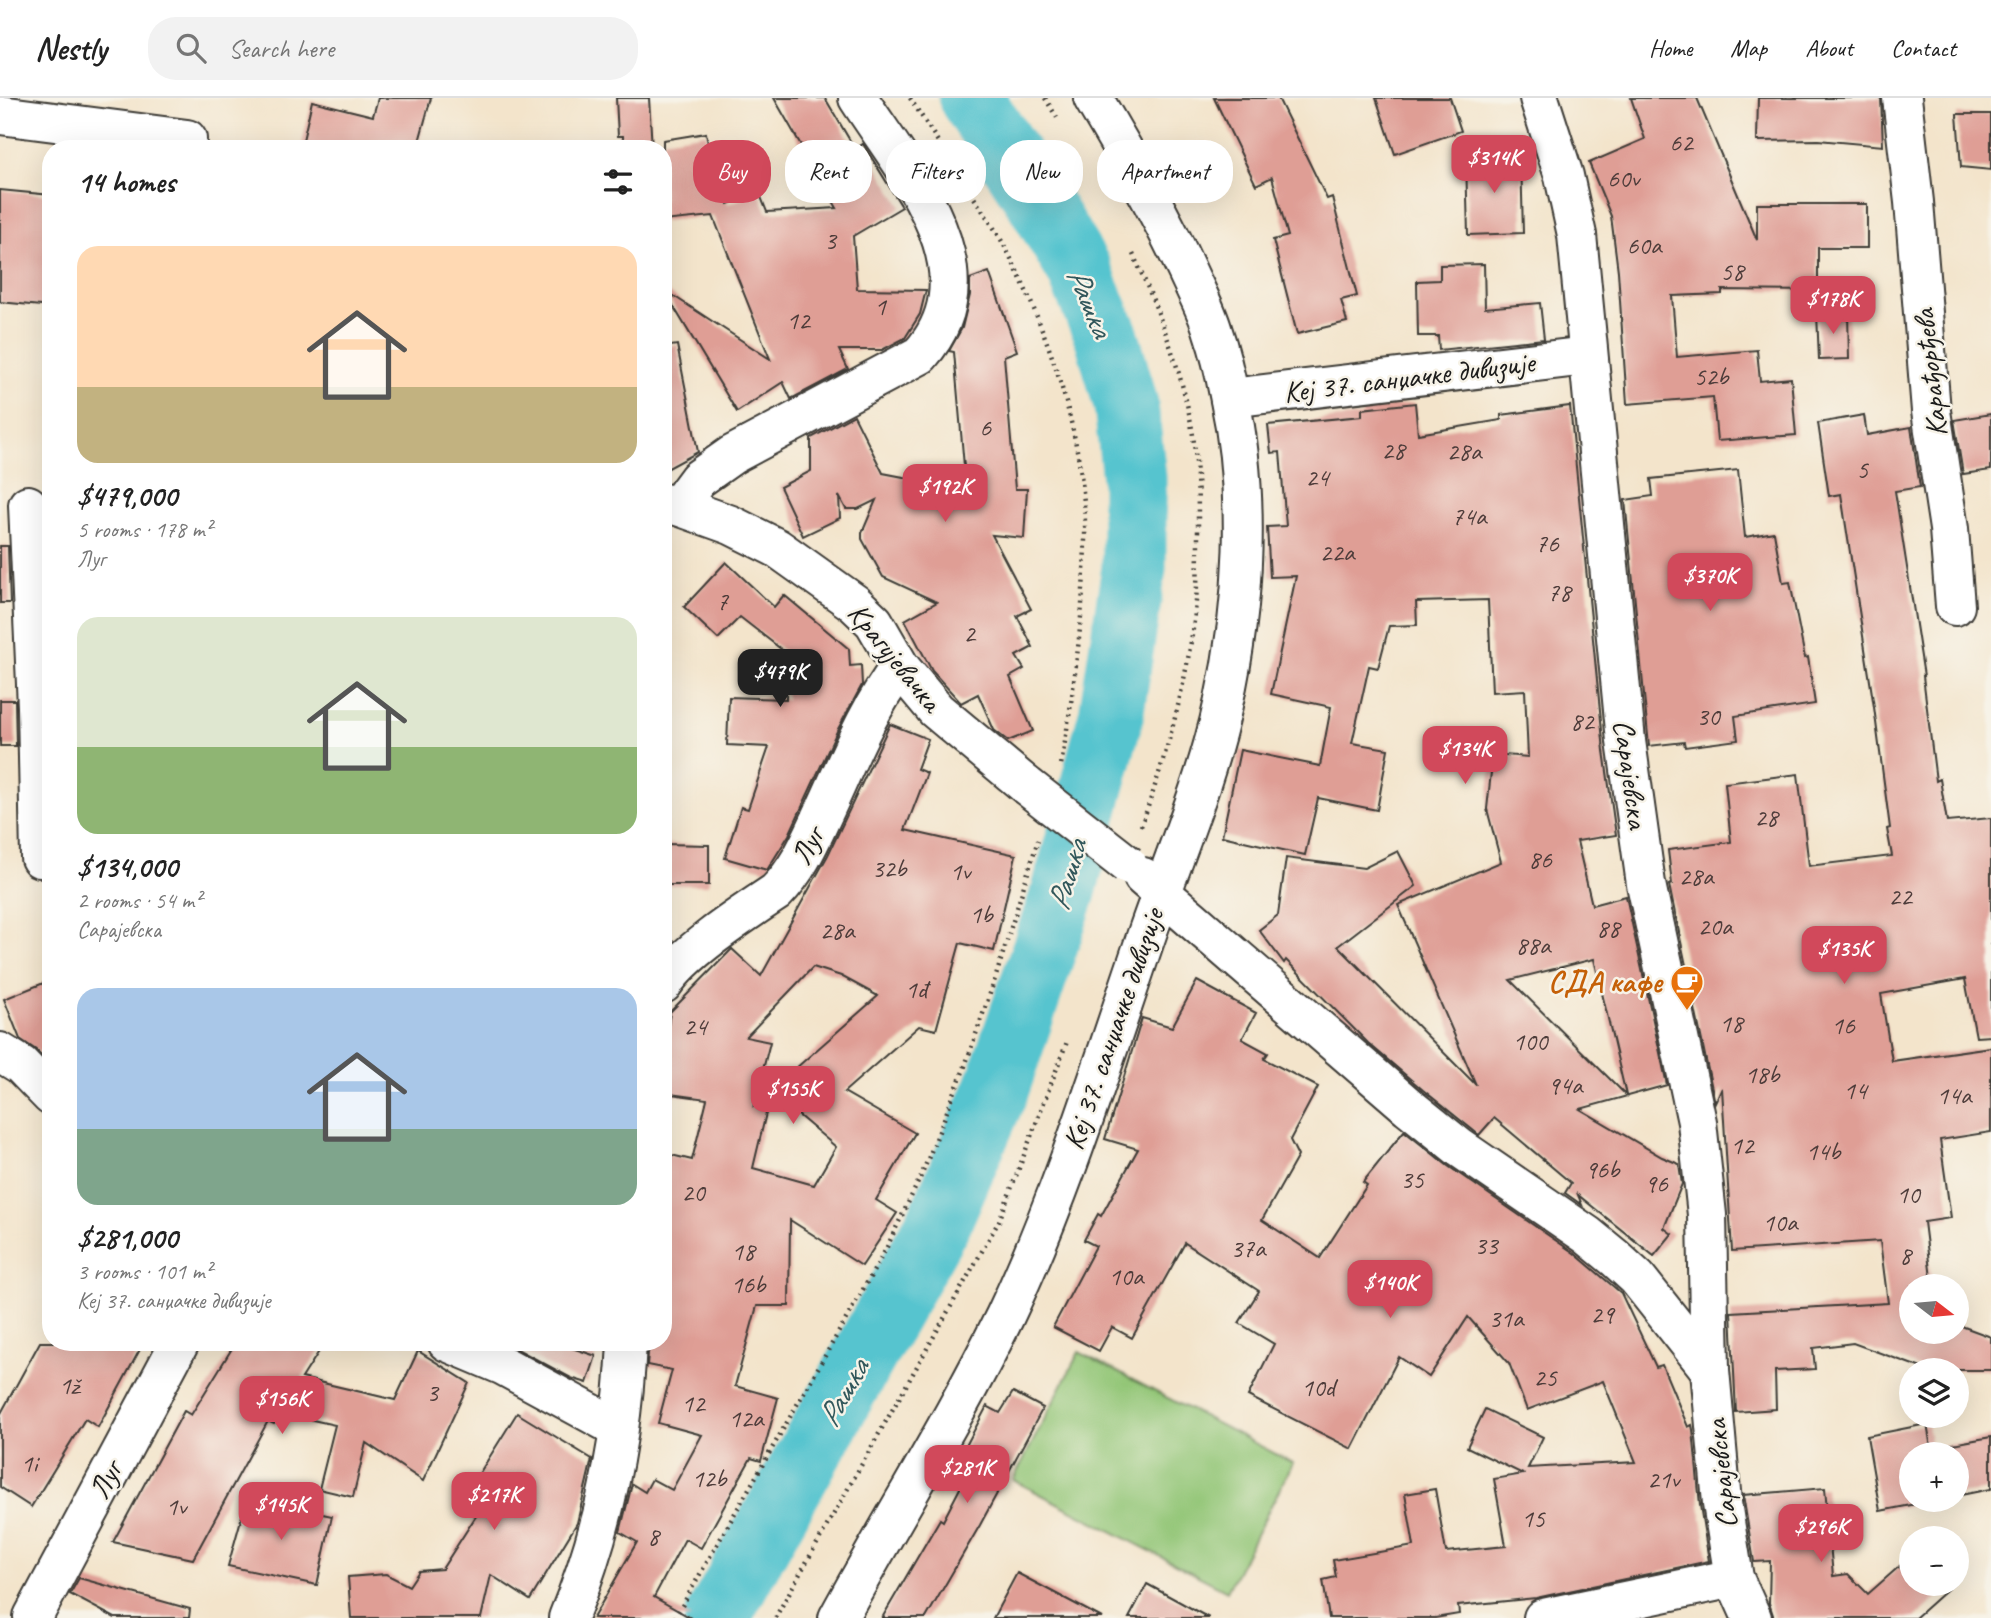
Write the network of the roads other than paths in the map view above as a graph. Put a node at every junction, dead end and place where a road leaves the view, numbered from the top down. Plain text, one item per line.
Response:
1 (858, 98) edge
2 (1093, 98) edge
3 (1539, 98) edge
4 (1902, 98) edge
5 (0, 115) edge
6 (187, 139) dead end
7 (1587, 356) junction
8 (1230, 398) junction
9 (672, 503) edge
10 (672, 504) edge
11 (26, 505) edge
12 (1955, 606) dead end
13 (900, 667) junction
14 (40, 858) dead end
15 (1162, 891) junction
16 (672, 972) edge
17 (0, 1052) edge
18 (42, 1087) edge
19 (175, 1351) edge
20 (468, 1351) edge
21 (626, 1351) edge
22 (1710, 1370) junction
23 (618, 1428) junction
24 (1734, 1578) junction
25 (0, 1616) edge
26 (34, 1618) edge
27 (568, 1618) edge
28 (838, 1618) edge
29 (1544, 1618) edge
30 (1752, 1618) edge

1 - 9 street, Крагујевачка
2 - 8 street, Кеј 37. санџачке дивизије
3 - 7 street, Сарајевска
4 - 12 street, Карађорђева
5 - 6 street
7 - 8 street, Кеј 37. санџачке дивизије
7 - 22 street, Сарајевска
8 - 15 street, Кеј 37. санџачке дивизије
10 - 13 street, Крагујевачка
11 - 14 street
13 - 15 street, Крагујевачка, bridge
13 - 16 street, Луг
15 - 22 street
15 - 28 street, Кеј 37. санџачке дивизије
17 - 18 street
19 - 26 street, Луг
20 - 23 street
21 - 23 street
22 - 24 street, Сарајевска
23 - 27 street
24 - 29 street
24 - 30 street, Сарајевска
25 - 26 street

